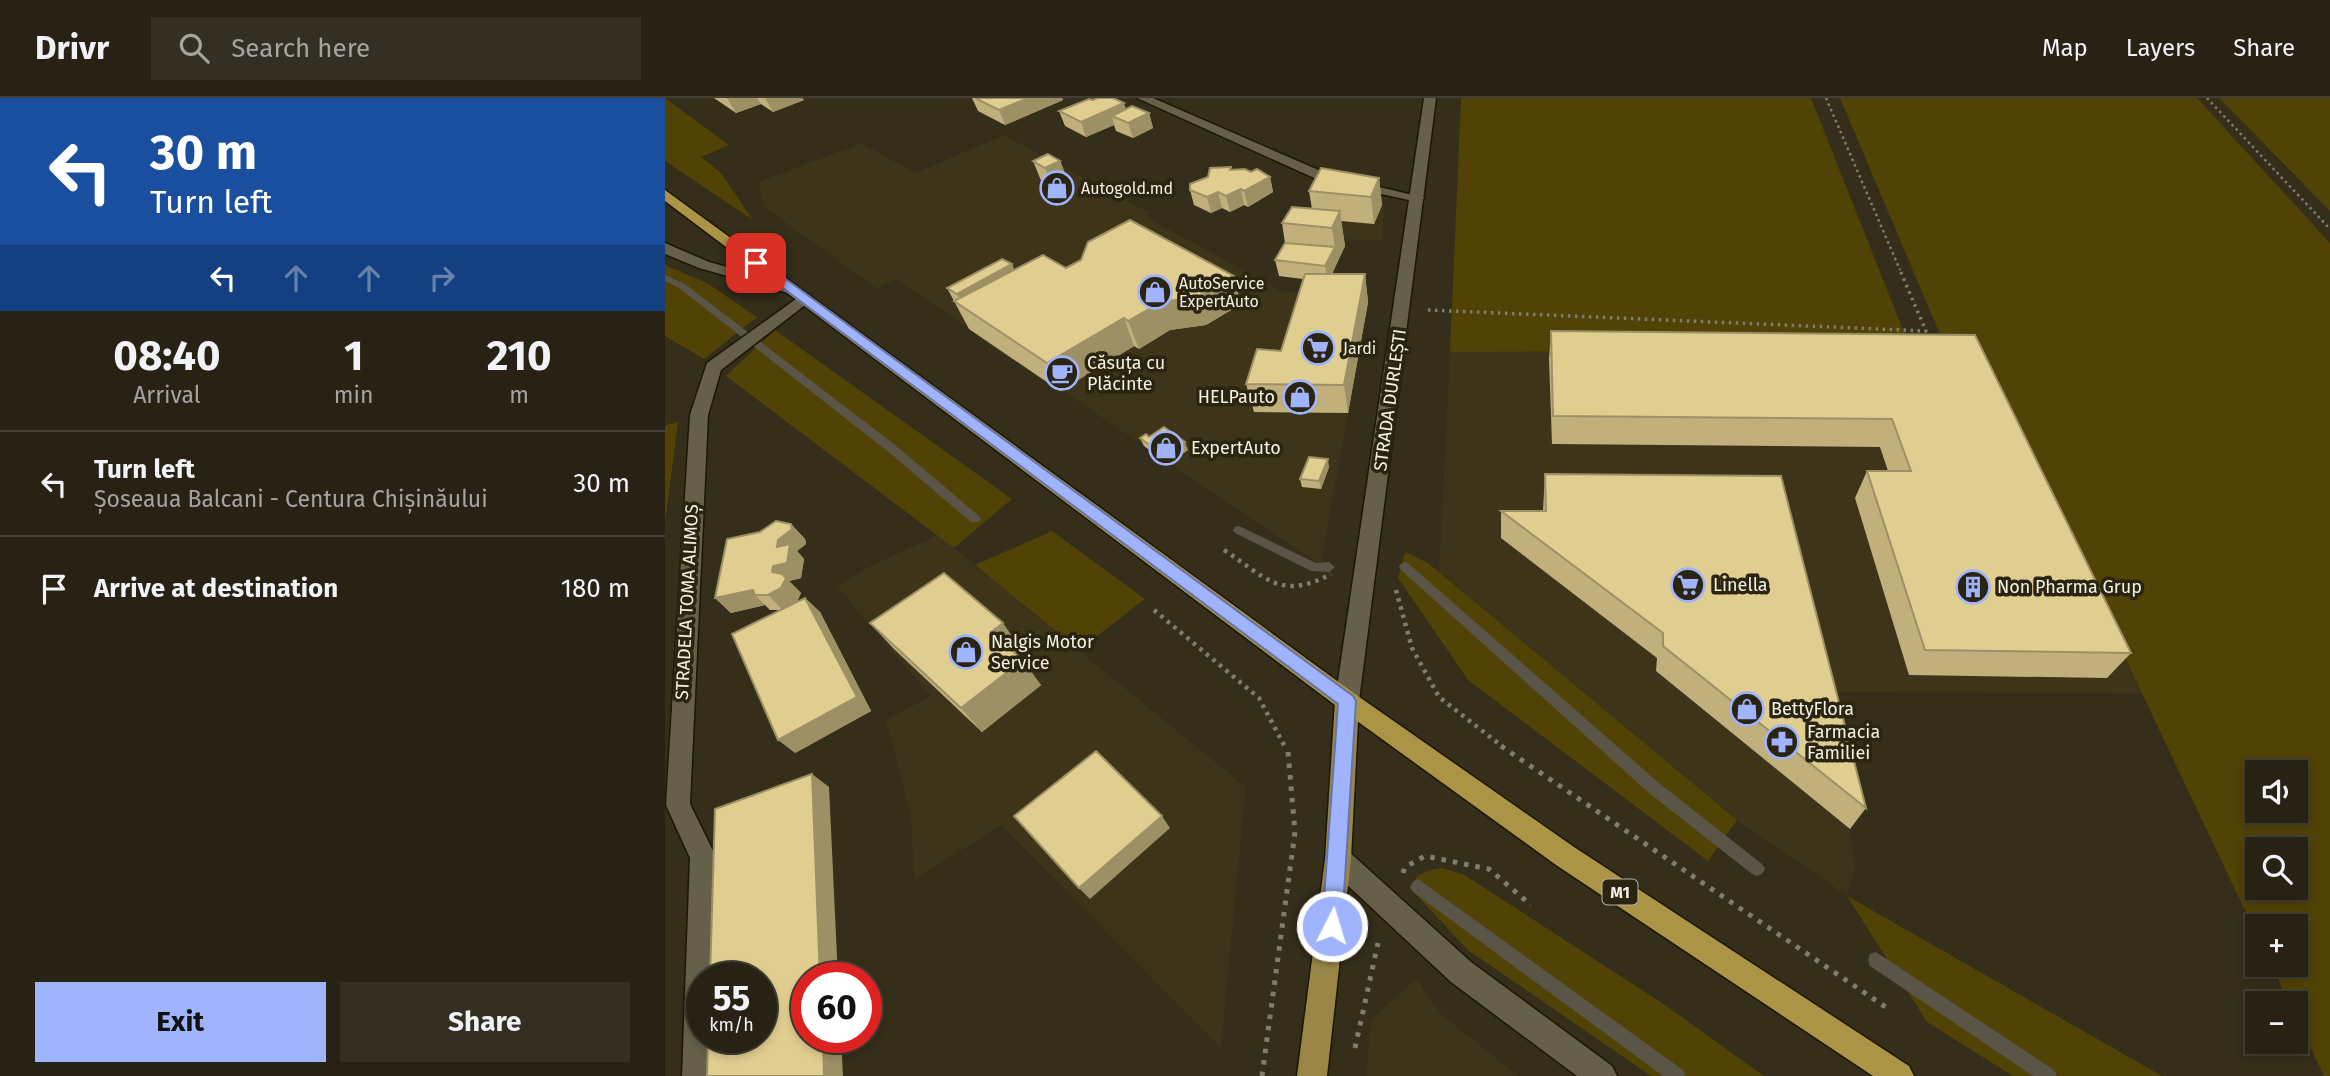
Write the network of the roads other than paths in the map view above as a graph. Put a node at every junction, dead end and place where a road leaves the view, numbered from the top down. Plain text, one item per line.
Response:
1 (1143, 98) edge
2 (1430, 98) edge
3 (665, 194) edge
4 (1418, 198) junction
5 (665, 248) edge
6 (797, 294) junction
7 (1347, 701) junction
8 (1338, 859) junction
9 (697, 1076) edge
10 (1312, 1076) edge
11 (1602, 1076) edge
12 (1899, 1076) edge

1 - 4 street
2 - 4 street, STRADA DURLEȘTI
3 - 6 highway, M1
4 - 7 street, STRADA DURLEȘTI
5 - 6 street
6 - 7 highway, M1
6 - 9 street, STRADELA TOMA ALIMOȘ
7 - 8 main road
7 - 12 highway, M1
8 - 10 main road
8 - 11 street

